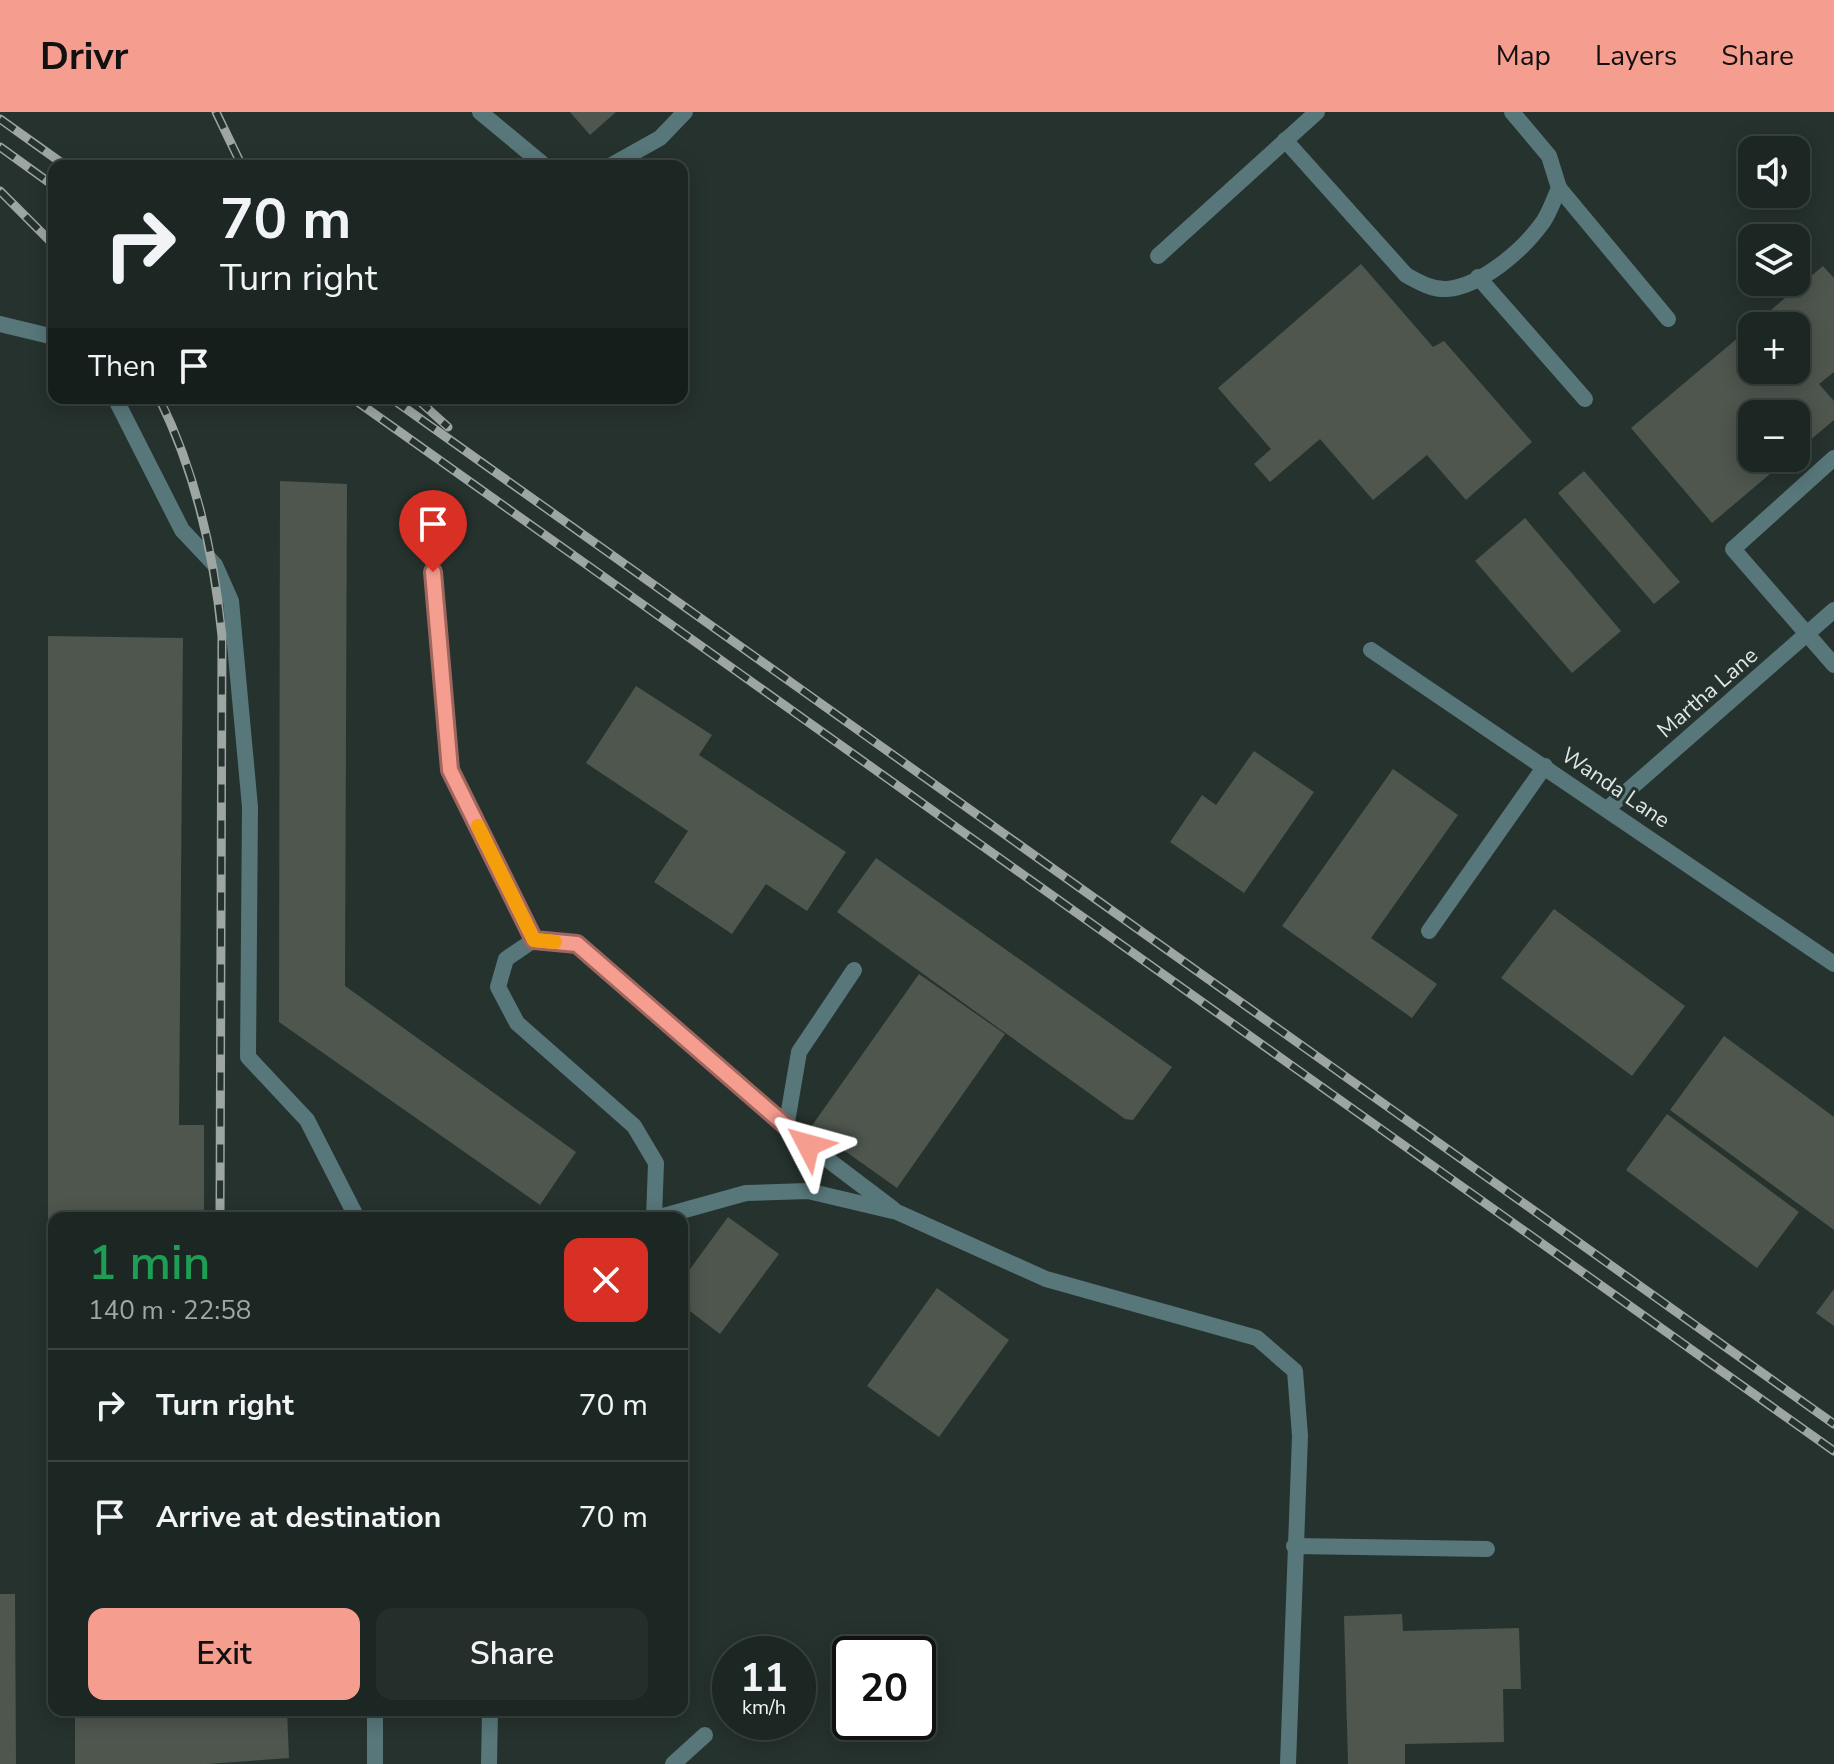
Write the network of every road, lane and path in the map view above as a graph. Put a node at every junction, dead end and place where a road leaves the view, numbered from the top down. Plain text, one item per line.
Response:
1 (480, 112) edge
2 (685, 112) edge
3 (1317, 112) edge
4 (1512, 112) edge
5 (1285, 140) junction
6 (538, 160) edge
7 (621, 160) edge
8 (1559, 188) junction
9 (1158, 256) dead end
10 (1478, 277) junction
11 (1668, 319) dead end
12 (0, 324) edge
13 (48, 336) edge
14 (1585, 399) dead end
15 (118, 404) edge
16 (1834, 458) edge
17 (433, 572) dead end
18 (1834, 610) edge
19 (1807, 633) junction
20 (1371, 650) dead end
21 (1834, 665) edge
22 (1545, 766) junction
23 (1608, 808) junction
24 (1429, 931) dead end
25 (534, 940) junction
26 (1834, 964) edge
27 (854, 970) dead end
28 (786, 1128) junction
29 (354, 1212) edge
30 (655, 1212) edge
31 (677, 1212) edge
32 (897, 1212) junction
33 (1294, 1546) junction
34 (1487, 1549) dead end
35 (375, 1716) edge
36 (490, 1716) edge
37 (705, 1735) dead end
38 (375, 1764) edge
39 (489, 1764) edge
40 (673, 1764) edge
41 (1288, 1764) edge

1 - 6 street
2 - 7 street
3 - 5 street
4 - 8 street
5 - 9 street
5 - 10 street
8 - 10 street
8 - 11 street
10 - 14 street
12 - 13 street
15 - 29 street
16 - 19 street
17 - 25 street
18 - 19 street, Martha Lane
19 - 21 street
19 - 23 street, Martha Lane
20 - 22 street, Wanda Lane
22 - 23 street, Wanda Lane
22 - 24 street
23 - 26 street, Wanda Lane
25 - 28 street
25 - 30 street
27 - 28 street
28 - 32 street
31 - 32 street
32 - 33 street
33 - 34 street
33 - 41 street
35 - 38 street
36 - 39 street
37 - 40 street

